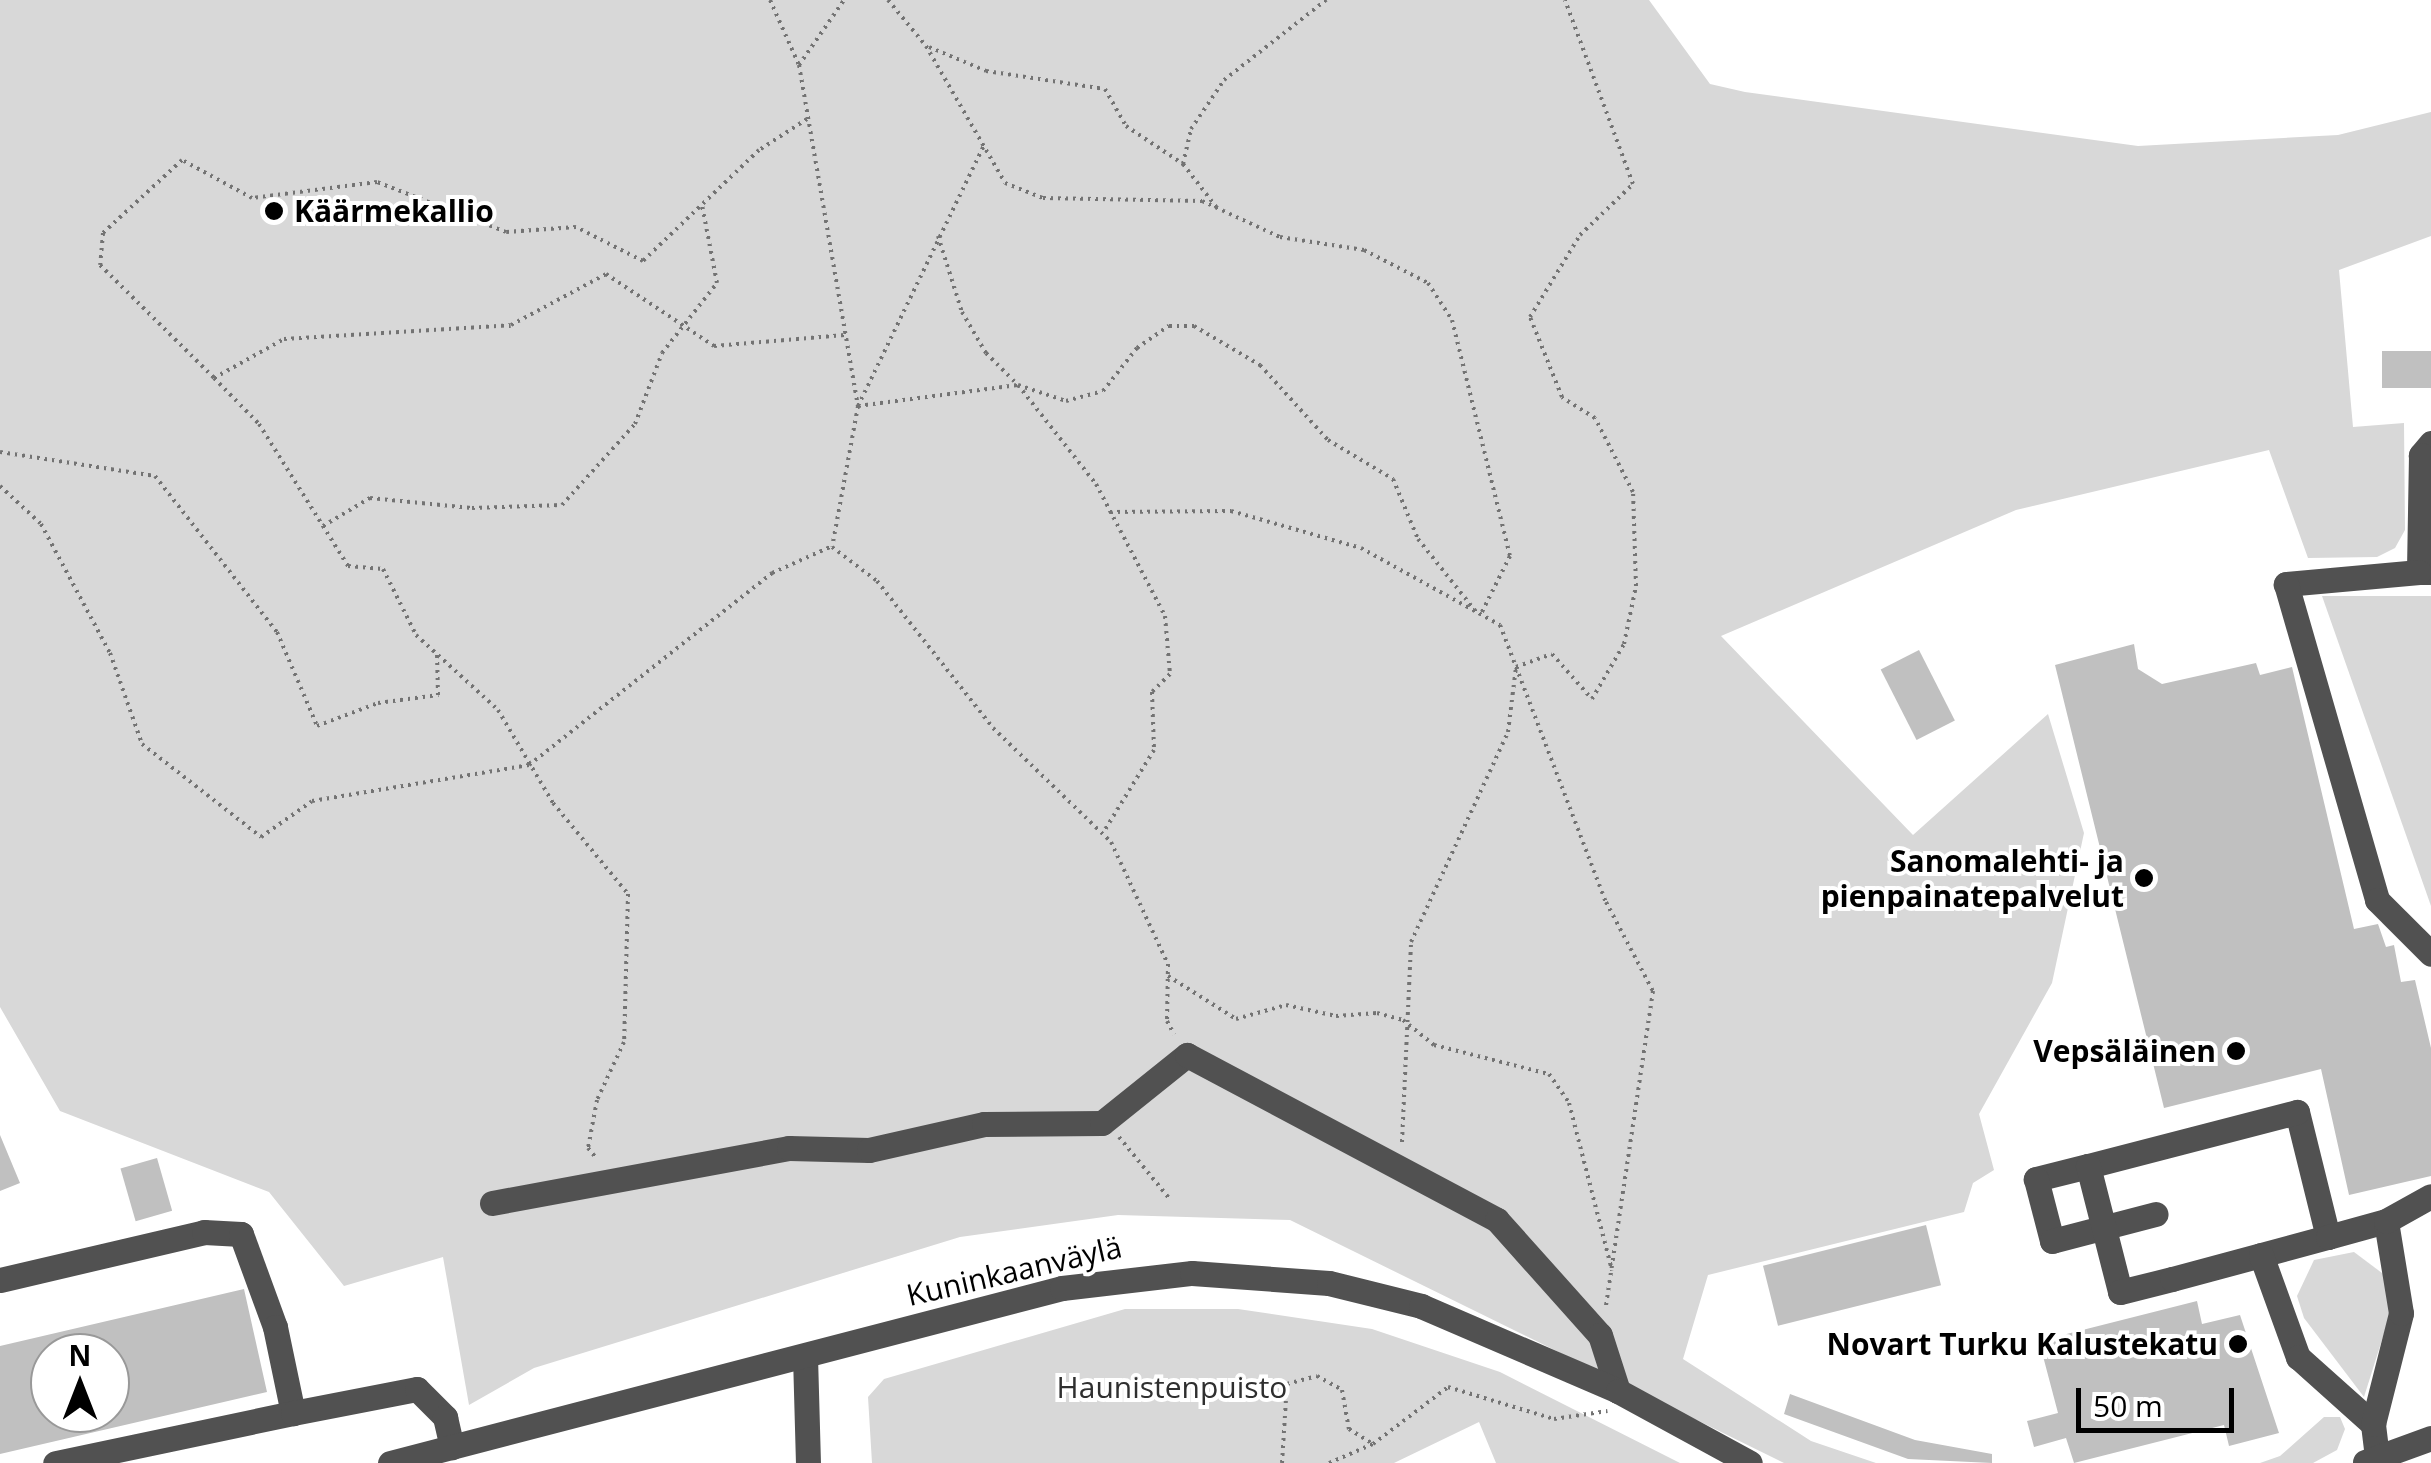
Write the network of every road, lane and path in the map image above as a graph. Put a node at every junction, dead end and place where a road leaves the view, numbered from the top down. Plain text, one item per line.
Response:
1 (770, 0) edge
2 (844, 0) edge
3 (888, 0) edge
4 (1326, 0) edge
5 (1565, 0) edge
6 (926, 46) junction
7 (800, 65) junction
8 (807, 120) junction
9 (984, 145) junction
10 (1183, 164) junction
11 (702, 205) junction
12 (1218, 208) junction
13 (938, 236) junction
14 (684, 326) junction
15 (845, 335) junction
16 (214, 378) junction
17 (1018, 385) junction
18 (858, 406) junction
19 (2431, 442) edge
20 (0, 452) edge
21 (0, 486) edge
22 (1110, 512) junction
23 (323, 526) junction
24 (832, 547) junction
25 (2425, 572) edge
26 (1480, 616) junction
27 (438, 655) junction
28 (1516, 667) junction
29 (529, 765) junction
30 (1102, 834) junction
31 (2431, 954) edge
32 (1168, 976) junction
33 (1403, 1020) junction
34 (1186, 1055) junction
35 (1102, 1123) junction
36 (2088, 1166) junction
37 (1402, 1167) junction
38 (614, 1186) junction
39 (2431, 1196) edge
40 (1169, 1198) dead end
41 (492, 1203) dead end
42 (2156, 1214) dead end
43 (2386, 1221) junction
44 (2104, 1228) junction
45 (2328, 1237) junction
46 (2261, 1255) junction
47 (1613, 1274) junction
48 (0, 1280) edge
49 (1600, 1336) junction
50 (806, 1356) junction
51 (1613, 1401) junction
52 (293, 1412) junction
53 (2373, 1424) junction
54 (2431, 1438) edge
55 (1373, 1444) junction
56 (452, 1447) junction
57 (2369, 1460) edge
58 (55, 1463) edge
59 (390, 1463) edge
60 (808, 1463) edge
61 (1282, 1463) edge
62 (1329, 1463) edge
63 (1750, 1463) edge

1 - 7 path
2 - 7 path
3 - 6 path
4 - 10 path
5 - 28 path
6 - 9 path
6 - 10 path
7 - 8 path
8 - 11 path
8 - 15 path
9 - 12 path
9 - 13 path
10 - 12 path
11 - 14 path
11 - 16 path
12 - 26 path
13 - 17 path
13 - 18 path
14 - 15 path
14 - 16 path
14 - 23 path
15 - 18 path
16 - 23 path
17 - 18 path
17 - 22 path
17 - 26 path
18 - 24 path
19 - 25 street
20 - 27 path
21 - 29 path
22 - 26 path
22 - 30 path
23 - 27 path
24 - 29 path
24 - 30 path
25 - 31 street
26 - 28 path
27 - 29 path
28 - 33 path
28 - 47 path
29 - 38 path
30 - 32 path
32 - 33 path
32 - 34 path
33 - 37 path
33 - 47 path
34 - 35 street
34 - 37 street
35 - 38 street
35 - 40 path
36 - 44 street
36 - 44 street
36 - 45 street
37 - 49 street
38 - 41 street
39 - 43 street
42 - 44 street
43 - 45 street
43 - 53 street
44 - 46 street
45 - 46 street
46 - 53 street
47 - 49 path
48 - 52 street
49 - 51 street
50 - 51 street, Kuninkaanväylä
50 - 56 street, Kuninkaanväylä
50 - 60 street
51 - 55 path
51 - 63 street, Kuninkaanväylä
52 - 56 street
52 - 58 street
53 - 57 street
54 - 57 street
55 - 61 path
55 - 62 path
56 - 59 street, Kuninkaanväylä

